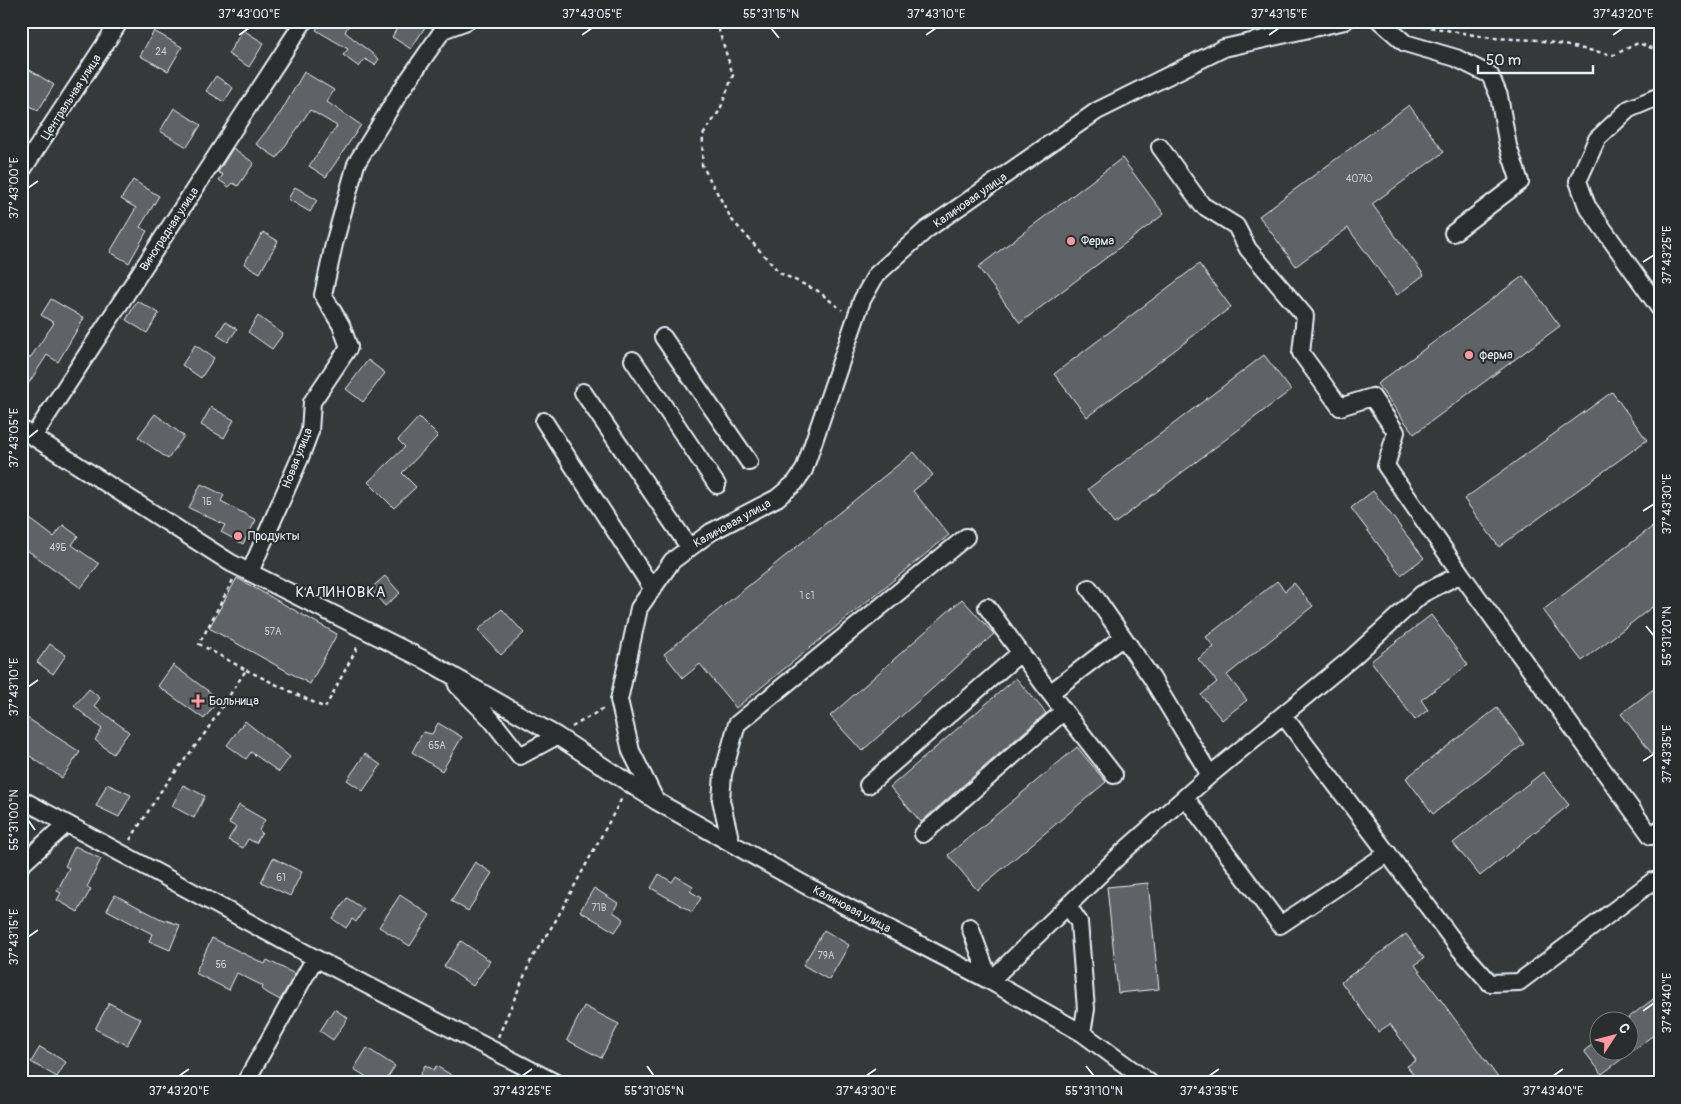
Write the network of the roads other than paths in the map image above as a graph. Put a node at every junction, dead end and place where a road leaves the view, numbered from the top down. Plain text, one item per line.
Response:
1 (120, 21) edge
2 (304, 21) edge
3 (467, 21) edge
4 (1345, 21) edge
5 (1380, 21) edge
6 (1660, 96) edge
7 (1160, 147) dead end
8 (21, 172) edge
9 (1453, 233) dead end
10 (1660, 309) edge
11 (662, 337) dead end
12 (633, 360) dead end
13 (583, 392) dead end
14 (544, 420) dead end
15 (27, 433) edge
16 (749, 462) dead end
17 (717, 485) dead end
18 (966, 537) dead end
19 (689, 547) junction
20 (250, 572) junction
21 (1461, 574) junction
22 (652, 588) junction
23 (1089, 588) dead end
24 (987, 606) dead end
25 (1123, 637) junction
26 (1020, 653) junction
27 (442, 669) junction
28 (1050, 693) junction
29 (1064, 712) junction
30 (1283, 715) junction
31 (557, 736) junction
32 (1114, 774) dead end
33 (1210, 775) junction
34 (868, 785) dead end
35 (1185, 797) junction
36 (21, 799) edge
37 (656, 801) junction
38 (66, 824) junction
39 (1660, 829) edge
40 (923, 834) dead end
41 (731, 843) junction
42 (1388, 853) junction
43 (21, 865) edge
44 (1653, 881) dead end
45 (1068, 906) junction
46 (970, 927) dead end
47 (315, 958) junction
48 (990, 981) junction
49 (1082, 1032) junction
50 (245, 1083) edge
51 (556, 1083) edge
52 (1150, 1083) edge

1 - 8 street, Центральная улица
2 - 15 street, Виноградная улица
3 - 20 street, Новая улица
4 - 19 street, Калиновая улица
5 - 9 street
6 - 10 street
7 - 21 street
11 - 16 street
12 - 17 street
13 - 19 street
14 - 22 street
15 - 20 street
18 - 41 street
19 - 22 street, Калиновая улица
20 - 27 street
21 - 30 street
21 - 39 street
22 - 37 street, Калиновая улица
23 - 25 street
24 - 26 street
25 - 28 street
25 - 33 street
26 - 28 street
26 - 34 street
27 - 31 street
27 - 31 street
28 - 29 street
29 - 32 street
29 - 40 street
30 - 33 street
30 - 42 street
31 - 37 street
33 - 35 street
35 - 42 street
35 - 45 street
36 - 38 street
37 - 41 street, Калиновая улица
38 - 43 street
38 - 47 street
41 - 48 street, Калиновая улица
42 - 44 street
45 - 48 street
45 - 49 street
46 - 48 street
47 - 50 street
47 - 51 street
48 - 49 street, Калиновая улица
49 - 52 street, Калиновая улица

